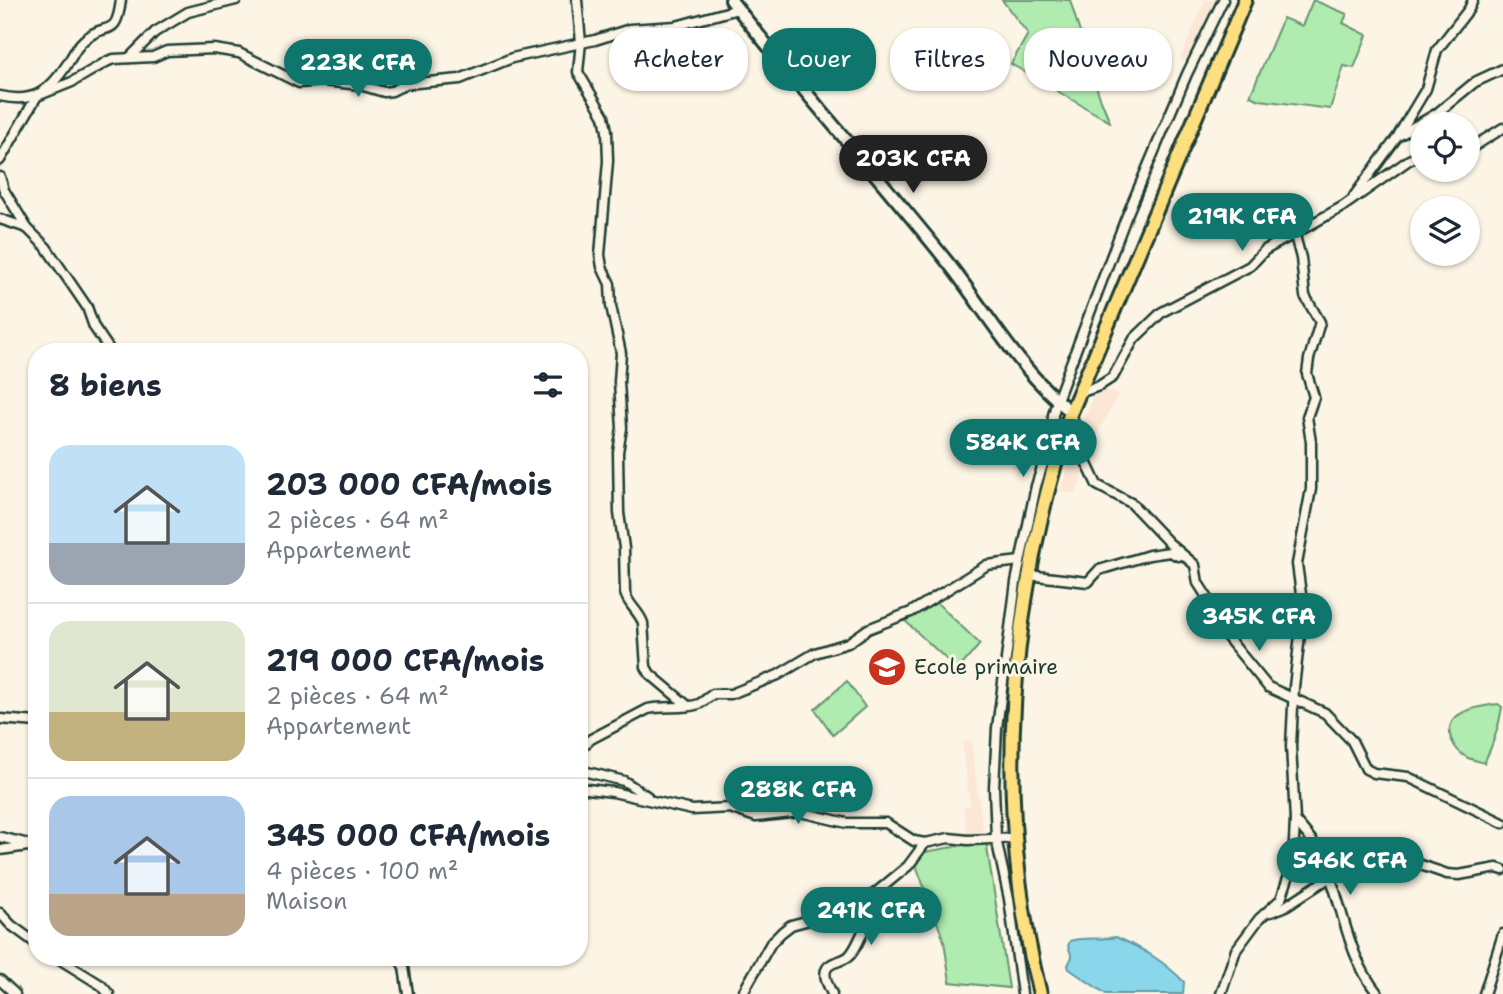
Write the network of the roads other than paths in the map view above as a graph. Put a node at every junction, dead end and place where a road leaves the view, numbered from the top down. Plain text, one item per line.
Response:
1 (121, 0) edge
2 (236, 0) edge
3 (577, 0) edge
4 (1223, 0) edge
5 (1245, 0) edge
6 (1474, 0) edge
7 (734, 4) edge
8 (581, 42) junction
9 (129, 58) junction
10 (1503, 69) edge
11 (0, 96) edge
12 (37, 96) junction
13 (1503, 128) edge
14 (1398, 136) junction
15 (1480, 142) edge
16 (1410, 159) edge
17 (0, 160) edge
18 (0, 177) edge
19 (1350, 202) junction
20 (0, 219) edge
21 (27, 228) junction
22 (1294, 232) junction
23 (105, 343) edge
24 (1079, 393) junction
25 (1057, 400) junction
26 (1071, 412) junction
27 (1187, 559) junction
28 (1020, 561) junction
29 (1028, 575) junction
30 (1293, 699) junction
31 (688, 706) junction
32 (0, 719) edge
33 (28, 721) edge
34 (588, 742) edge
35 (588, 772) edge
36 (588, 789) edge
37 (653, 800) junction
38 (1295, 820) junction
39 (1503, 823) edge
40 (0, 837) edge
41 (996, 838) junction
42 (1015, 838) junction
43 (925, 843) junction
44 (28, 844) edge
45 (28, 847) edge
46 (0, 850) edge
47 (1503, 870) edge
48 (1329, 878) junction
49 (881, 888) junction
50 (0, 913) edge
51 (1265, 914) junction
52 (1503, 934) edge
53 (28, 937) edge
54 (70, 966) edge
55 (403, 966) edge
56 (0, 980) edge
57 (15, 994) edge
58 (109, 994) edge
59 (408, 994) edge
60 (742, 994) edge
61 (832, 994) edge
62 (1022, 994) edge
63 (1040, 994) edge
64 (1221, 994) edge
65 (1378, 994) edge
66 (1484, 994) edge

1 - 12 street
2 - 9 street
3 - 8 street
4 - 25 street
5 - 24 main road
6 - 14 street
7 - 8 street
7 - 25 street
8 - 9 street
8 - 31 street
9 - 12 street
10 - 14 street
11 - 12 street
12 - 17 street
13 - 15 street
14 - 19 street
16 - 19 street
18 - 21 street
19 - 22 street
20 - 21 street
21 - 23 street
22 - 24 street
22 - 30 street
24 - 26 main road
25 - 26 street
25 - 28 street
26 - 27 street
26 - 29 main road
27 - 29 street
27 - 30 street
28 - 31 street
28 - 41 street
29 - 42 main road
30 - 38 street
30 - 39 street
31 - 34 street
32 - 33 street
35 - 37 street
36 - 37 street
37 - 43 street
38 - 48 street
38 - 51 street
40 - 44 street
41 - 42 street
41 - 43 street
41 - 62 street
42 - 63 main road
43 - 49 street
45 - 46 street
47 - 48 street
48 - 51 street
48 - 65 street
49 - 60 street
49 - 61 street
50 - 53 street
51 - 64 street
52 - 66 street
54 - 58 street
55 - 59 street
56 - 57 street

